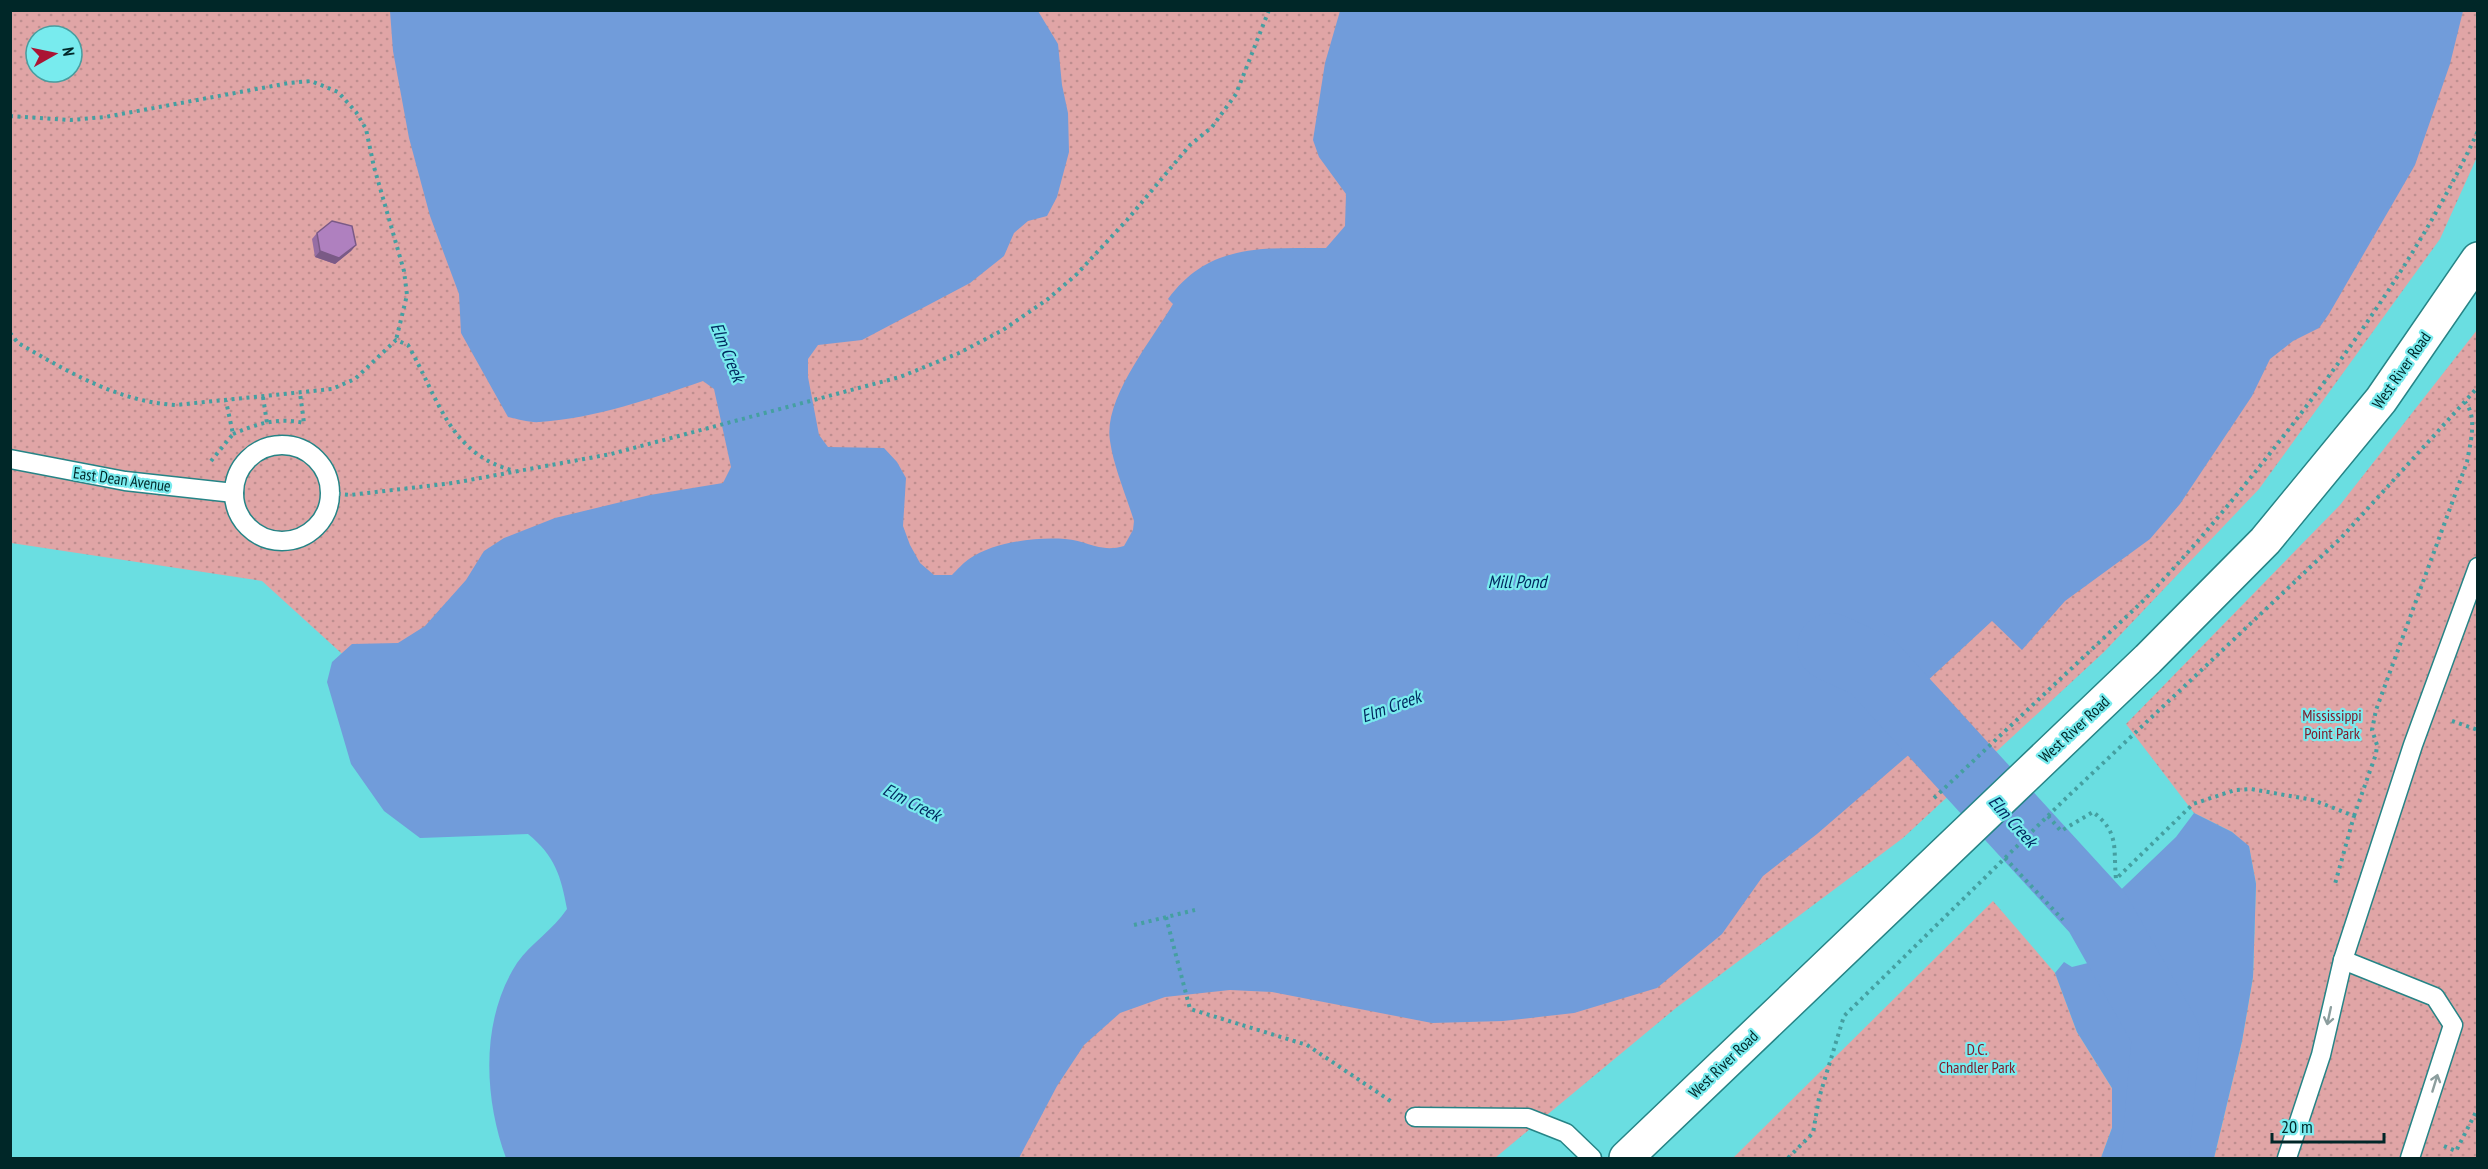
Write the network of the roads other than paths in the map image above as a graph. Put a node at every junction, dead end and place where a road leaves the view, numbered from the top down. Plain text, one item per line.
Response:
1 (2478, 259) edge
2 (10, 459) edge
3 (234, 493) junction
4 (2478, 567) edge
5 (2343, 960) junction
6 (1415, 1117) road end
7 (1592, 1158) edge
8 (1626, 1158) edge
9 (2287, 1158) edge
10 (2410, 1158) edge

1 - 8 street, West River Road
2 - 3 lane, East Dean Avenue
3 - 3 lane
4 - 5 lane
5 -> 9 lane
10 -> 5 lane
6 - 7 lane

